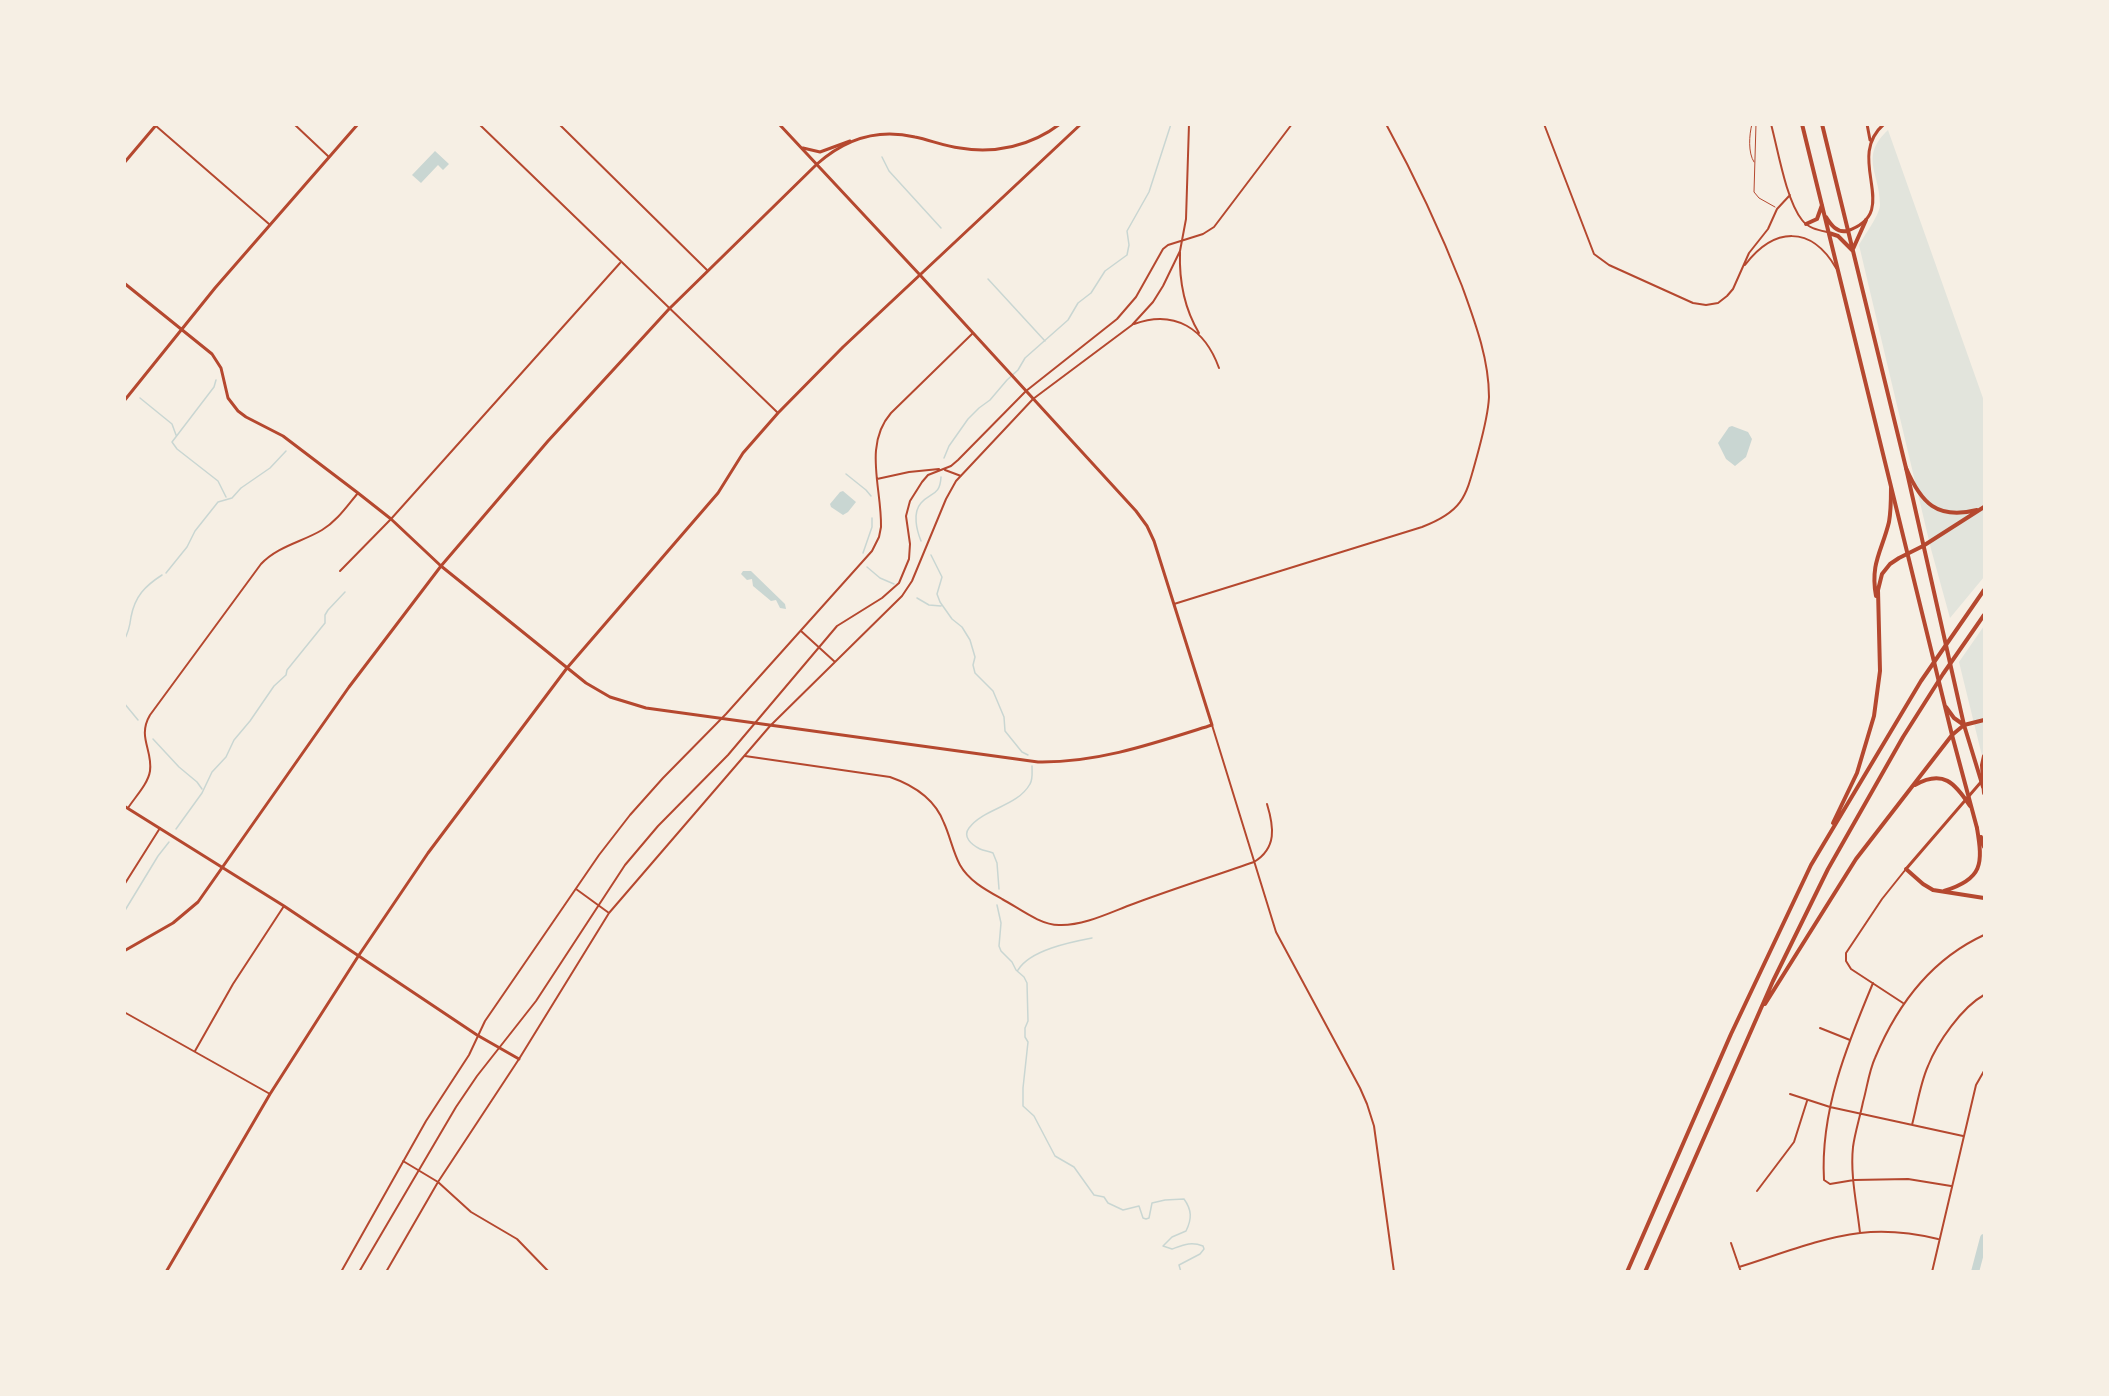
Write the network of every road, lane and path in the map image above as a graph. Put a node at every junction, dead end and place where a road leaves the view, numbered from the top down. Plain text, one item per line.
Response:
1 (294, 124) edge
2 (358, 124) edge
3 (479, 124) edge
4 (560, 124) edge
5 (779, 124) edge
6 (1060, 124) edge
7 (1081, 124) edge
8 (1189, 124) edge
9 (1292, 124) edge
10 (1386, 124) edge
11 (1544, 124) edge
12 (1752, 124) edge
13 (1756, 124) edge
14 (1771, 124) edge
15 (1802, 124) edge
16 (1822, 124) edge
17 (1866, 124) edge
18 (1884, 124) edge
19 (157, 125) edge
20 (852, 141) junction
21 (1870, 142) junction
22 (801, 147) junction
23 (329, 157) junction
24 (124, 163) edge
25 (817, 164) junction
26 (1755, 164) junction
27 (1790, 195) junction
28 (1822, 204) junction
29 (1777, 209) junction
30 (1824, 214) junction
31 (1866, 220) junction
32 (269, 224) junction
33 (1806, 224) junction
34 (1847, 231) junction
35 (1829, 233) junction
36 (1182, 240) junction
37 (1852, 250) junction
38 (1180, 251) junction
39 (620, 263) junction
40 (1744, 267) junction
41 (707, 271) junction
42 (1838, 271) junction
43 (920, 275) junction
44 (124, 283) edge
45 (669, 309) junction
46 (1132, 325) junction
47 (181, 329) junction
48 (973, 333) junction
49 (1201, 335) junction
50 (1219, 368) dead end
51 (1026, 391) junction
52 (1033, 399) junction
53 (124, 401) edge
54 (778, 413) junction
55 (1906, 468) junction
56 (943, 469) junction
57 (961, 476) junction
58 (877, 480) junction
59 (1891, 488) junction
60 (358, 493) junction
61 (1984, 508) edge
62 (391, 519) junction
63 (1923, 546) junction
64 (1908, 553) junction
65 (441, 566) junction
66 (340, 571) dead end
67 (1984, 590) edge
68 (1174, 604) junction
69 (1878, 606) junction
70 (1984, 615) edge
71 (801, 631) junction
72 (819, 647) junction
73 (835, 662) junction
74 (567, 668) junction
75 (1946, 707) junction
76 (721, 719) junction
77 (1984, 720) edge
78 (755, 724) junction
79 (1964, 724) junction
80 (1212, 725) junction
81 (770, 726) junction
82 (1952, 735) junction
83 (745, 756) junction
84 (1984, 756) edge
85 (1984, 778) edge
86 (1912, 787) junction
87 (1984, 792) edge
88 (1267, 804) dead end
89 (1970, 806) junction
90 (126, 807) edge
91 (160, 828) junction
92 (1977, 828) junction
93 (1827, 837) junction
94 (1984, 847) edge
95 (1254, 862) junction
96 (223, 867) junction
97 (1906, 869) junction
98 (124, 885) edge
99 (576, 889) junction
100 (1942, 892) junction
101 (1984, 898) edge
102 (284, 906) junction
103 (599, 906) junction
104 (609, 913) junction
105 (1984, 935) edge
106 (124, 951) edge
107 (358, 956) junction
108 (1873, 983) junction
109 (1984, 995) edge
110 (1903, 1003) junction
111 (1761, 1009) junction
112 (124, 1012) edge
113 (1820, 1028) dead end
114 (477, 1035) junction
115 (1850, 1040) junction
116 (500, 1049) junction
117 (195, 1051) junction
118 (519, 1059) junction
119 (1984, 1071) edge
120 (270, 1094) junction
121 (1790, 1094) dead end
122 (1807, 1101) junction
123 (1830, 1107) junction
124 (1861, 1113) junction
125 (1912, 1126) junction
126 (1963, 1136) junction
127 (403, 1161) junction
128 (419, 1170) junction
129 (1854, 1180) junction
130 (438, 1182) junction
131 (1951, 1186) junction
132 (1756, 1191) dead end
133 (1860, 1233) junction
134 (1939, 1239) junction
135 (1731, 1243) dead end
136 (1739, 1267) junction
137 (166, 1272) edge
138 (341, 1272) edge
139 (359, 1272) edge
140 (386, 1272) edge
141 (549, 1272) edge
142 (1394, 1272) edge
143 (1627, 1272) edge
144 (1645, 1272) edge
145 (1741, 1272) edge
146 (1932, 1272) edge

1 - 23 street
2 - 23 street
3 - 39 street
4 - 41 street
5 - 22 street
6 - 20 street
7 - 43 street
8 - 36 street
9 - 36 street
10 - 68 street
11 - 40 street
12 - 26 lane
13 - 26 lane
14 - 27 street
15 - 28 highway
16 - 34 highway
17 - 21 street
18 - 21 street
19 - 24 street
19 - 32 street
20 - 22 street
20 - 25 street
21 - 31 street
22 - 25 street
23 - 32 street
25 - 41 street
25 - 43 street
26 - 29 lane
27 - 29 street
27 - 33 street
28 - 30 highway
28 - 33 highway
29 - 40 street
30 - 34 highway
30 - 35 highway
31 - 34 street
31 - 37 highway
32 - 47 street
33 - 35 street
34 - 37 highway
35 - 37 highway
35 - 42 highway
36 - 38 street
36 - 51 street
37 - 55 highway
38 - 46 street
38 - 49 street
39 - 45 street
39 - 62 street
40 - 42 street
41 - 45 street
42 - 59 highway
43 - 48 street
43 - 54 street
44 - 47 street
45 - 54 street
45 - 65 street
46 - 49 street
46 - 52 street
47 - 53 street
47 - 60 street
48 - 51 street
48 - 58 street
49 - 50 street
51 - 52 street
51 - 56 street
52 - 57 street
52 - 68 street
54 - 74 street
55 - 61 highway
55 - 63 highway
56 - 57 street
56 - 58 street
56 - 72 street
57 - 73 street
58 - 71 street
59 - 64 highway
59 - 69 highway
60 - 62 street
60 - 90 street
61 - 63 highway
62 - 65 street
62 - 66 street
63 - 64 highway
63 - 79 highway
64 - 69 highway
64 - 75 highway
65 - 74 street
65 - 96 street
67 - 93 highway
68 - 80 street
69 - 93 highway
70 - 111 highway
71 - 72 street
71 - 76 street
72 - 73 street
72 - 78 street
73 - 81 street
74 - 76 street
74 - 107 street
75 - 79 highway
75 - 82 highway
76 - 78 street
76 - 99 street
77 - 79 highway
78 - 81 street
78 - 103 street
79 - 82 highway
79 - 87 highway
80 - 81 street
80 - 95 street
81 - 83 street
82 - 86 highway
82 - 89 highway
83 - 95 street
83 - 104 street
84 - 87 highway
85 - 97 street
86 - 89 highway
86 - 111 highway
88 - 95 street
89 - 92 highway
90 - 91 street
91 - 96 street
91 - 98 street
92 - 94 highway
92 - 100 highway
93 - 143 highway
95 - 142 street
96 - 102 street
96 - 106 street
97 - 100 highway
97 - 108 street
99 - 103 street
99 - 114 street
100 - 101 highway
102 - 107 street
102 - 117 street
103 - 104 street
103 - 116 street
104 - 118 street
105 - 110 street
107 - 114 street
107 - 120 street
108 - 110 street
108 - 115 street
109 - 125 street
110 - 124 street
111 - 144 highway
112 - 117 street
113 - 115 street
114 - 116 street
114 - 127 street
115 - 123 street
116 - 118 street
116 - 128 street
117 - 120 street
118 - 130 street
119 - 126 street
120 - 137 street
121 - 122 street
122 - 123 street
122 - 132 street
123 - 124 street
123 - 129 street
124 - 125 street
124 - 129 street
125 - 126 street
126 - 131 street
127 - 128 street
127 - 138 street
128 - 130 street
128 - 139 street
129 - 131 street
129 - 133 street
130 - 140 street
130 - 141 street
131 - 134 street
133 - 134 street
133 - 136 street
134 - 146 street
135 - 136 street
136 - 145 street

